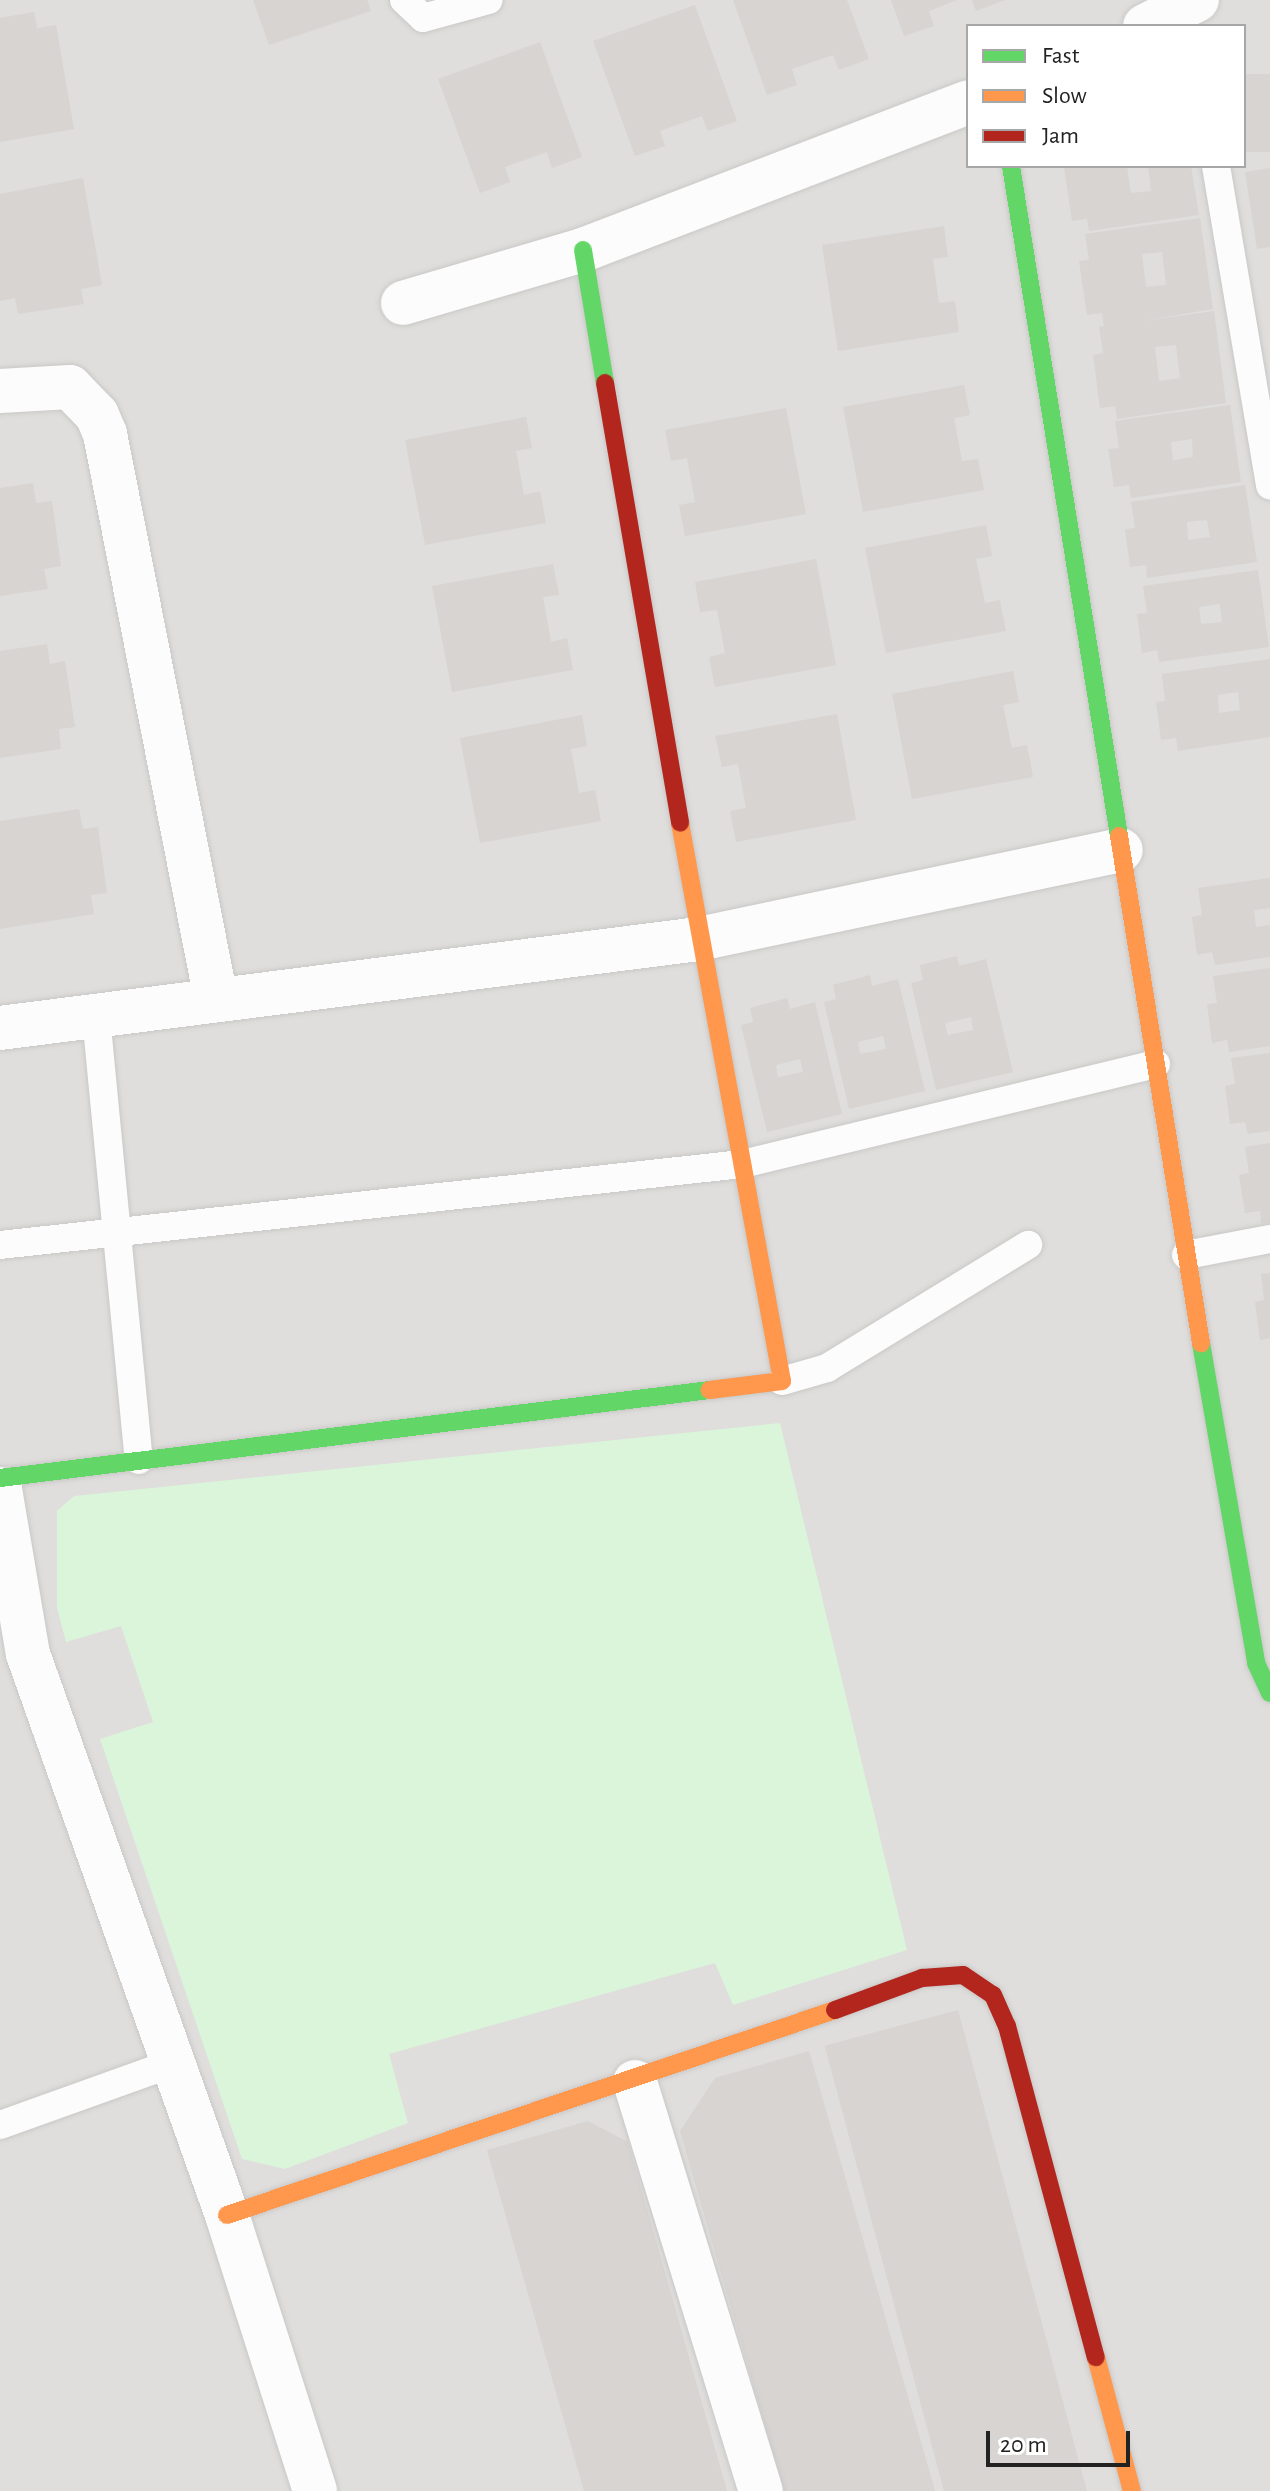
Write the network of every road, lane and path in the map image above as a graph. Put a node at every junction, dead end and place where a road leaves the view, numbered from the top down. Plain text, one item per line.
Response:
1 (404, 0) edge
2 (489, 0) edge
3 (1193, 11) edge
4 (1151, 24) edge
5 (966, 103) edge
6 (1011, 168) edge
7 (1216, 168) edge
8 (583, 250) junction
9 (403, 303) dead end
10 (0, 391) edge
11 (1270, 485) edge
12 (1121, 850) junction
13 (699, 939) junction
14 (216, 999) junction
15 (96, 1016) junction
16 (0, 1028) edge
17 (1156, 1064) junction
18 (742, 1164) junction
19 (120, 1229) junction
20 (1270, 1239) edge
21 (0, 1245) edge
22 (1028, 1245) dead end
23 (1186, 1255) junction
24 (782, 1381) junction
25 (139, 1460) junction
26 (0, 1478) edge
27 (0, 1489) edge
28 (1270, 1693) edge
29 (173, 2063) junction
30 (635, 2082) junction
31 (0, 2125) edge
32 (227, 2215) junction
33 (315, 2491) edge
34 (761, 2491) edge
35 (1132, 2491) edge

1 - 2 lane
3 - 4 street
5 - 8 street
6 - 12 street
7 - 11 lane
8 - 9 street
8 - 13 street
10 - 14 street
12 - 13 street
12 - 17 street
13 - 14 street
13 - 18 street
14 - 15 street
15 - 16 street
15 - 19 lane
17 - 18 lane
17 - 23 street
18 - 19 lane
18 - 24 street
19 - 21 lane
19 - 25 lane
20 - 23 lane
22 - 24 lane
23 - 28 street
24 - 25 street
25 - 26 street
27 - 29 street
29 - 31 lane
29 - 32 street
30 - 32 street
30 - 34 street
30 - 35 street
32 - 33 street

